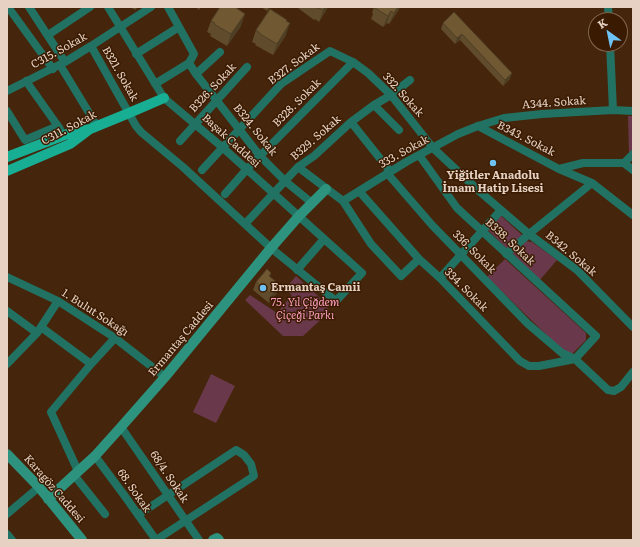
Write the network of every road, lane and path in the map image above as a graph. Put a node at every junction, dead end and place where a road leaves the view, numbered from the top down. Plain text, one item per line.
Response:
1 (8, 7) edge
2 (29, 7) edge
3 (90, 7) edge
4 (108, 7) edge
5 (150, 7) edge
6 (168, 7) edge
7 (120, 27) junction
8 (179, 27) junction
9 (48, 35) junction
10 (92, 46) junction
11 (330, 51) joint
12 (220, 52) dead end
13 (610, 52) edge
14 (136, 54) junction
15 (353, 62) junction
16 (189, 63) junction
17 (59, 65) junction
18 (247, 67) dead end
19 (196, 74) junction
20 (410, 80) dead end
21 (26, 81) junction
22 (155, 84) junction
23 (7, 91) edge
24 (391, 95) junction
25 (164, 98) junction
26 (217, 100) junction
27 (374, 105) junction
28 (613, 110) junction
29 (7, 111) edge
30 (633, 111) edge
31 (130, 113) junction
32 (351, 122) junction
33 (195, 123) junction
34 (58, 126) junction
35 (478, 126) junction
36 (93, 127) junction
37 (240, 130) junction
38 (399, 130) dead end
39 (65, 135) junction
40 (180, 141) dead end
41 (222, 147) junction
42 (433, 148) junction
43 (633, 154) edge
44 (419, 155) junction
45 (260, 156) junction
46 (7, 158) edge
47 (624, 163) junction
48 (298, 167) junction
49 (247, 169) junction
50 (559, 169) junction
51 (202, 170) dead end
52 (633, 170) edge
53 (7, 171) edge
54 (389, 172) junction
55 (285, 181) junction
56 (592, 183) junction
57 (326, 189) junction
58 (359, 191) junction
59 (273, 193) junction
60 (225, 194) dead end
61 (343, 201) junction
62 (312, 203) junction
63 (500, 210) junction
64 (633, 215) edge
65 (299, 216) junction
66 (245, 224) junction
67 (482, 231) junction
68 (529, 234) junction
69 (324, 240) junction
70 (271, 248) junction
71 (461, 254) junction
72 (506, 254) junction
73 (419, 259) junction
74 (298, 270) junction
75 (7, 277) edge
76 (440, 278) junction
77 (58, 301) junction
78 (336, 301) joint
79 (7, 311) edge
80 (633, 327) edge
81 (39, 330) junction
82 (115, 338) junction
83 (575, 359) junction
84 (7, 364) edge
85 (91, 364) junction
86 (633, 372) edge
87 (165, 377) junction
88 (121, 427) junction
89 (95, 456) junction
90 (9, 460) edge
91 (76, 473) junction
92 (39, 487) junction
93 (167, 496) junction
94 (48, 499) junction
95 (7, 514) edge
96 (105, 514) dead end
97 (138, 515) junction
98 (186, 522) junction
99 (82, 540) edge
100 (156, 540) edge
101 (198, 540) edge
102 (213, 540) edge
103 (219, 540) edge

1 - 17 street
2 - 9 street
3 - 9 street
4 - 7 street, Başak Caddesi
5 - 7 street, C315. Sokak
6 - 8 street
7 - 10 street, C315. Sokak
7 - 14 street, Başak Caddesi
8 - 14 street
8 - 16 street
9 - 17 street
10 - 17 street, C315. Sokak
10 - 31 street, B321. Sokak
11 - 15 street, 332. Sokak
11 - 37 street, B327. Sokak
12 - 19 street
13 - 28 street
14 - 22 street, Başak Caddesi
15 - 24 street, 332. Sokak
15 - 45 street, B328. Sokak
16 - 19 street, B324. Sokak
16 - 22 street
17 - 21 street, C315. Sokak
17 - 36 street
18 - 26 street, B326. Sokak
19 - 26 street, B324. Sokak
20 - 24 street, B329. Sokak
21 - 23 street, C315. Sokak
21 - 34 street
22 - 25 street, Başak Caddesi
24 - 27 street, B329. Sokak
24 - 42 street, 332. Sokak
25 - 31 main road, C311. Sokak
25 - 33 street, Başak Caddesi
26 - 33 street, B326. Sokak
26 - 37 street, B324. Sokak
27 - 32 street, B329. Sokak
27 - 38 street
28 - 30 street, A344. Sokak
28 - 35 street, A344. Sokak
29 - 34 street
31 - 36 main road, C311. Sokak
31 - 66 street, B321. Sokak
32 - 48 street, B329. Sokak
32 - 54 street, 336. Sokak
33 - 40 street, B326. Sokak
33 - 41 street, Başak Caddesi
34 - 39 street
35 - 42 street, 333. Sokak
35 - 50 street, B343. Sokak
36 - 39 main road
36 - 53 main road, C311. Sokak
37 - 41 street, B327. Sokak
37 - 45 street, B324. Sokak
39 - 46 main road
41 - 49 street, Başak Caddesi
41 - 51 street, B327. Sokak
42 - 44 street, 333. Sokak
42 - 63 street, B342. Sokak
43 - 47 street
44 - 54 street, 333. Sokak
44 - 67 street, B338. Sokak
45 - 49 street, B328. Sokak
45 - 55 street, B324. Sokak
47 - 50 street, B343. Sokak
47 - 52 street
48 - 55 street, B329. Sokak
48 - 57 street
49 - 59 street, Başak Caddesi
49 - 60 street, B328. Sokak
50 - 56 street
54 - 58 street, 333. Sokak
54 - 71 street, 336. Sokak
55 - 59 street, B329. Sokak
55 - 62 street, B324. Sokak
56 - 64 street
56 - 68 street, B342. Sokak
57 - 61 street
57 - 62 main road, Ermantaş Caddesi
58 - 61 street, 333. Sokak
58 - 73 street, 334. Sokak
59 - 65 street, Başak Caddesi
59 - 66 street, B329. Sokak
61 - 73 street
62 - 65 main road, Ermantaş Caddesi
63 - 67 street
63 - 68 street, B342. Sokak
65 - 69 street, Başak Caddesi
65 - 70 main road, Ermantaş Caddesi
66 - 70 street, B321. Sokak
67 - 71 street
67 - 72 street, B338. Sokak
68 - 72 street, B342. Sokak
68 - 80 street, B342. Sokak
69 - 74 street
69 - 78 street, Başak Caddesi
70 - 74 street, B321. Sokak
70 - 87 main road, Ermantaş Caddesi
71 - 76 street
71 - 83 street, 336. Sokak
72 - 83 street, B338. Sokak
73 - 76 street, 334. Sokak
74 - 78 street, B321. Sokak
75 - 77 street, 1. Bulut Sokağı
76 - 83 street, 334. Sokak
77 - 81 street
77 - 82 street, 1. Bulut Sokağı
79 - 81 street
81 - 84 street
81 - 85 street
82 - 85 street
82 - 87 street, 1. Bulut Sokağı
83 - 86 street, 336. Sokak
85 - 91 street
87 - 88 main road, Ermantaş Caddesi
88 - 89 main road, Ermantaş Caddesi
88 - 93 street, 68/4. Sokak
89 - 91 main road, Ermantaş Caddesi
89 - 97 street, 68. Sokak
90 - 92 main road, Karagöz Caddesi
91 - 94 main road, Ermantaş Caddesi
91 - 96 street
92 - 94 main road, Karagöz Caddesi
92 - 95 street
93 - 97 street
93 - 98 street, 68/4. Sokak
93 - 98 street
94 - 99 main road, Karagöz Caddesi
97 - 100 street, 68. Sokak
98 - 100 street
98 - 101 street, 68/4. Sokak
102 - 103 main road

